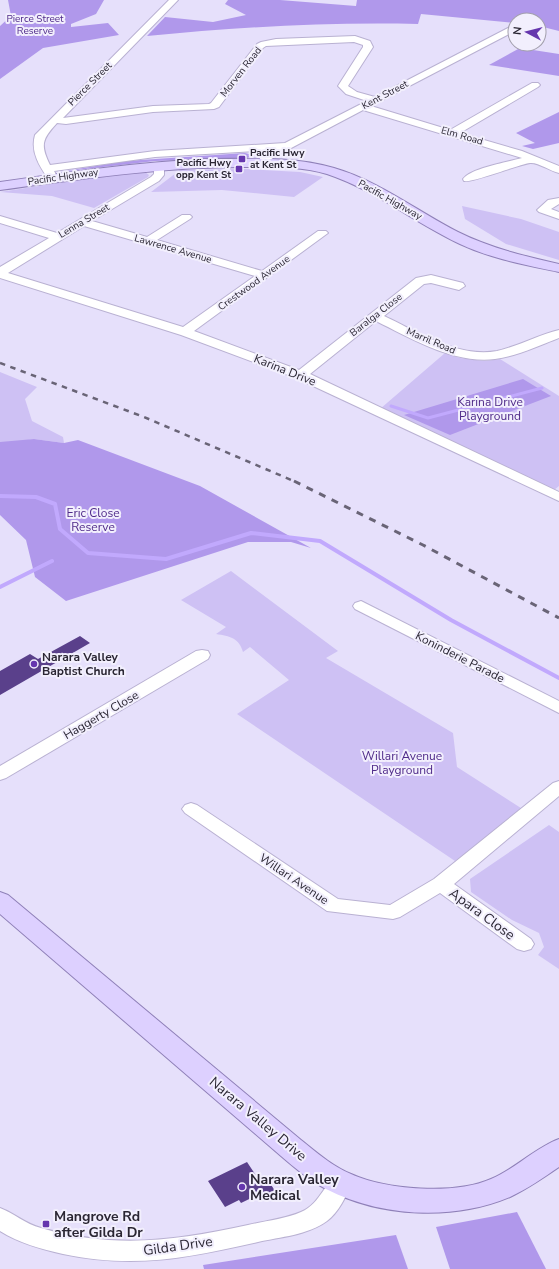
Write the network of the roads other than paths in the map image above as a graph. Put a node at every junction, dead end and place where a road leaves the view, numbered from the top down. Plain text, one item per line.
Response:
1 (174, 0) edge
2 (507, 32) edge
3 (535, 85) dead end
4 (376, 100) junction
5 (362, 107) junction
6 (54, 120) junction
7 (452, 133) junction
8 (286, 146) junction
9 (532, 159) junction
10 (263, 163) junction
11 (159, 166) junction
12 (559, 170) edge
13 (50, 174) junction
14 (468, 179) dead end
15 (0, 186) edge
16 (559, 200) edge
17 (559, 216) edge
18 (186, 218) dead end
19 (0, 219) edge
20 (82, 222) junction
21 (322, 233) dead end
22 (58, 237) junction
23 (148, 242) junction
24 (559, 268) edge
25 (0, 273) edge
26 (264, 275) junction
27 (459, 286) dead end
28 (375, 316) junction
29 (185, 332) junction
30 (559, 334) edge
31 (301, 375) junction
32 (559, 497) edge
33 (361, 606) dead end
34 (202, 655) dead end
35 (559, 708) edge
36 (0, 774) edge
37 (559, 787) edge
38 (191, 809) dead end
39 (441, 884) junction
40 (0, 901) edge
41 (524, 944) dead end
42 (559, 1151) edge
43 (341, 1183) junction
44 (0, 1218) edge

1 - 6 street, Pierce Street
2 - 4 street, Kent Street
3 - 7 street
4 - 5 street, Kent Street
4 - 6 street, Morven Road
5 - 7 street, Elm Road
5 - 8 street, Kent Street
6 - 13 street, Pierce Street
7 - 9 street, Elm Road
8 - 10 street, Kent Street
8 - 13 street, Pacific Highway
9 - 12 street, Elm Road
9 - 14 street
10 - 11 main road, Pacific Highway
10 - 24 main road, Pacific Highway
11 - 13 main road, Pacific Highway
11 - 20 street, Lenna Street
13 - 15 main road, Pacific Highway
16 - 17 street
18 - 23 street
19 - 22 street
20 - 22 street, Lenna Street
20 - 23 street, Lawrence Avenue
21 - 26 street, Crestwood Avenue
22 - 25 street, Lenna Street
23 - 26 street, Lawrence Avenue
25 - 29 street, Karina Drive
26 - 29 street, Crestwood Avenue
27 - 28 street, Baralga Close
28 - 30 street, Marril Road
28 - 31 street, Baralga Close
29 - 31 street, Karina Drive
31 - 32 street, Karina Drive
33 - 35 street, Koninderie Parade
34 - 36 street, Haggerty Close
37 - 39 street, Willari Avenue
38 - 39 street, Willari Avenue
39 - 41 street, Apara Close
40 - 43 main road, Narara Valley Drive
42 - 43 main road, Narara Valley Drive
43 - 44 street, Gilda Drive

